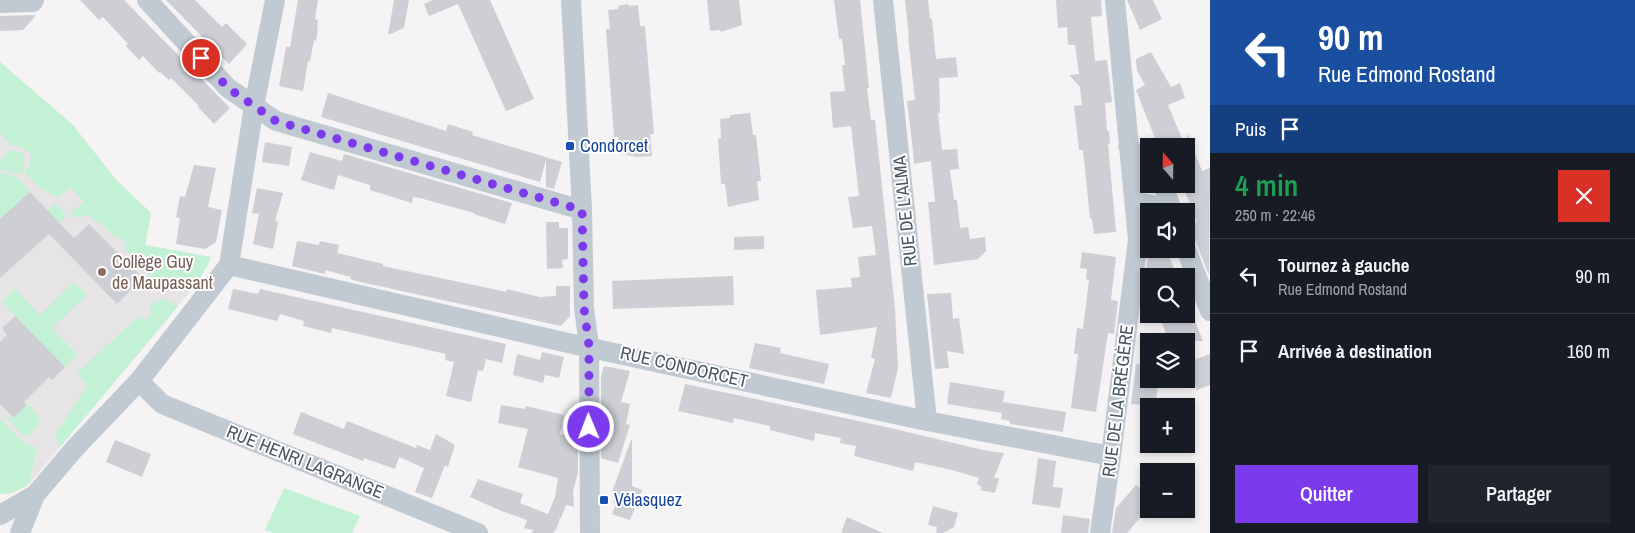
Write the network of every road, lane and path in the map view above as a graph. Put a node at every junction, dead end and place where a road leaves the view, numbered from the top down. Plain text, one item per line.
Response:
1 (34, 0) edge
2 (147, 0) edge
3 (275, 0) edge
4 (571, 0) edge
5 (883, 0) edge
6 (1115, 0) edge
7 (0, 3) edge
8 (254, 106) junction
9 (1128, 146) junction
10 (1140, 157) edge
11 (1135, 202) junction
12 (1141, 203) edge
13 (582, 210) junction
14 (1189, 258) edge
15 (229, 265) junction
16 (1210, 311) edge
17 (589, 346) junction
18 (139, 381) junction
19 (927, 421) junction
20 (1111, 456) junction
21 (35, 494) junction
22 (0, 503) edge
23 (0, 515) edge
24 (20, 533) edge
25 (478, 533) edge
26 (590, 533) edge
27 (1100, 533) edge

1 - 7 street
2 - 8 street
3 - 8 street
4 - 13 street
5 - 19 street, RUE DE L'ALMA
6 - 9 street, RUE DE LA BRÉGÈRE
8 - 13 street
8 - 15 street
9 - 10 street
9 - 11 street, RUE DE LA BRÉGÈRE
11 - 12 street
11 - 20 street, RUE DE LA BRÉGÈRE
13 - 17 street
14 - 16 street
15 - 17 street, RUE CONDORCET
15 - 18 street
17 - 19 street, RUE CONDORCET
17 - 26 street
18 - 21 street
18 - 25 street, RUE HENRI LAGRANGE
19 - 20 street, RUE CONDORCET
20 - 27 street, RUE DE LA BRÉGÈRE
21 - 22 street
21 - 23 street
21 - 24 street

